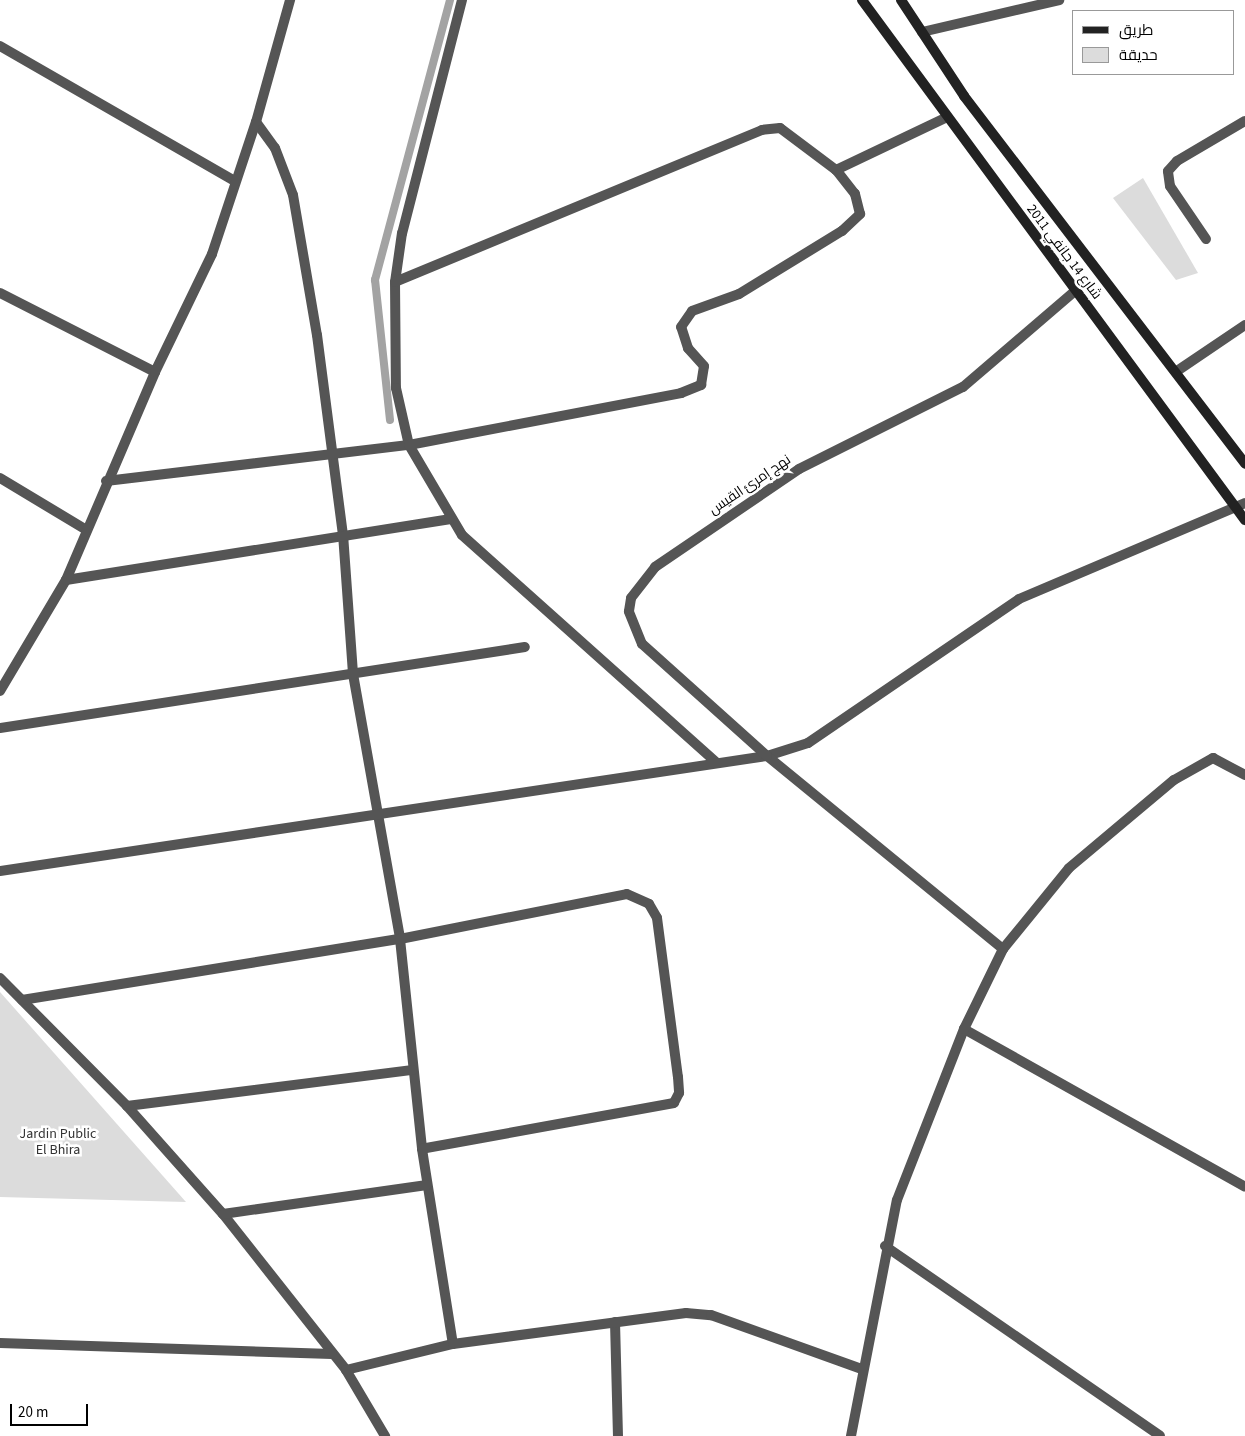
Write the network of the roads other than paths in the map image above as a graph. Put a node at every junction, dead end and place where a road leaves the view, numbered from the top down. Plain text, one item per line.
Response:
1 (290, 0) edge
2 (462, 0) edge
3 (862, 0) edge
4 (901, 0) edge
5 (1059, 0) edge
6 (922, 32) junction
7 (0, 46) edge
8 (945, 118) junction
9 (1245, 121) edge
10 (256, 122) junction
11 (836, 170) junction
12 (235, 181) junction
13 (1206, 240) dead end
14 (395, 282) junction
15 (1076, 290) junction
16 (0, 293) edge
17 (1245, 325) edge
18 (1177, 371) junction
19 (154, 372) junction
20 (410, 445) junction
21 (332, 453) junction
22 (1245, 464) edge
23 (0, 478) edge
24 (106, 481) junction
25 (1240, 505) edge
26 (449, 519) junction
27 (1245, 520) edge
28 (85, 529) junction
29 (343, 534) junction
30 (66, 580) junction
31 (525, 646) dead end
32 (353, 674) junction
33 (0, 691) edge
34 (0, 728) edge
35 (767, 756) junction
36 (717, 763) junction
37 (1245, 775) edge
38 (380, 811) junction
39 (0, 871) edge
40 (400, 939) junction
41 (1002, 949) junction
42 (0, 978) edge
43 (22, 1000) junction
44 (964, 1029) junction
45 (413, 1070) junction
46 (127, 1106) junction
47 (422, 1149) junction
48 (427, 1185) junction
49 (1245, 1187) edge
50 (222, 1214) junction
51 (885, 1246) junction
52 (615, 1322) junction
53 (0, 1343) edge
54 (453, 1344) junction
55 (332, 1354) junction
56 (862, 1369) junction
57 (346, 1370) junction
58 (385, 1436) edge
59 (618, 1436) edge
60 (851, 1436) edge
61 (1160, 1436) edge

1 - 10 street
2 - 14 street
3 - 8 main road, شارع 14 جانفي 2011
4 - 6 main road, شارع 14 جانفي 2011
5 - 6 street
6 - 18 main road, شارع 14 جانفي 2011
7 - 12 street
8 - 11 street
8 - 15 main road, شارع 14 جانفي 2011
9 - 13 street
10 - 12 street
10 - 21 street
11 - 14 street
11 - 20 street
12 - 19 street
14 - 20 street
15 - 25 main road, شارع 14 جانفي 2011
15 - 35 street, نهج إمرئ القيس
16 - 19 street
17 - 18 street
18 - 22 main road, شارع 14 جانفي 2011
19 - 24 street
20 - 21 street
20 - 26 street
21 - 24 street
21 - 29 street
23 - 28 street
24 - 28 street
25 - 27 main road, شارع 14 جانفي 2011
25 - 35 street
26 - 29 street
26 - 36 street
28 - 30 street
29 - 30 street
29 - 32 street
30 - 33 street
31 - 32 street
32 - 34 street
32 - 38 street
35 - 36 street
35 - 41 street, نهج إمرئ القيس
36 - 38 street
37 - 41 street
38 - 39 street
38 - 40 street
40 - 43 street
40 - 45 street
40 - 47 street
41 - 44 street
42 - 43 street
43 - 46 street
44 - 49 street
44 - 51 street
45 - 46 street
45 - 47 street
46 - 50 street
47 - 48 street
48 - 50 street
48 - 54 street
50 - 55 street
51 - 56 street
51 - 61 street
52 - 54 street
52 - 56 street
52 - 59 street
53 - 55 street
54 - 57 street
55 - 57 street
56 - 60 street
57 - 58 street

